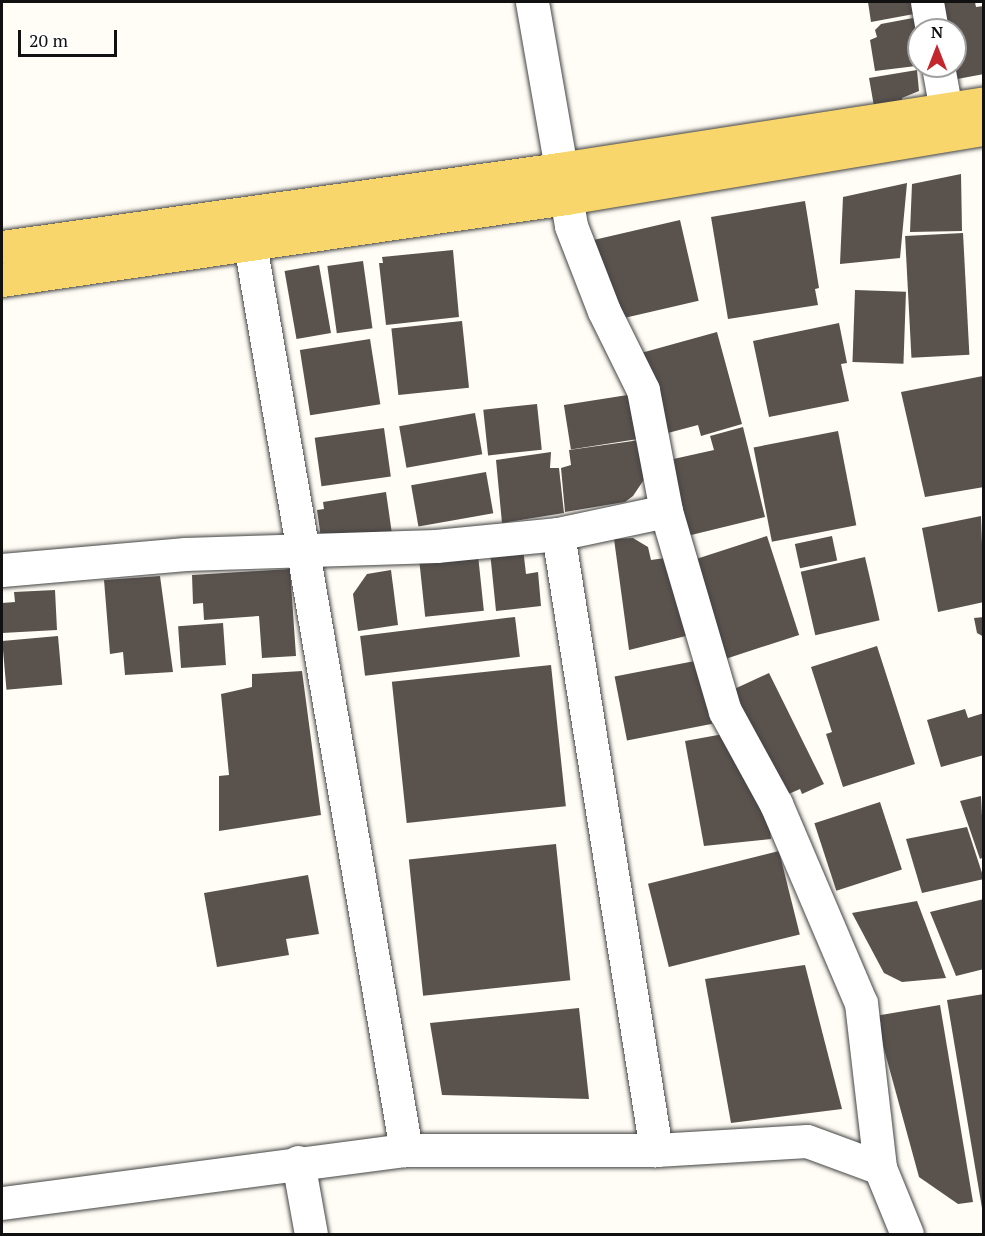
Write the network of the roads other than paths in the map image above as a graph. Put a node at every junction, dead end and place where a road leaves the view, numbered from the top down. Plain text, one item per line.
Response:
1 (532, 2) edge
2 (927, 2) edge
3 (930, 18) edge
4 (940, 78) edge
5 (984, 103) edge
6 (946, 110) junction
7 (984, 129) edge
8 (563, 183) junction
9 (245, 211) junction
10 (250, 244) junction
11 (2, 247) edge
12 (2, 280) edge
13 (666, 511) junction
14 (558, 534) junction
15 (302, 550) junction
16 (2, 570) edge
17 (406, 1150) junction
18 (656, 1150) junction
19 (298, 1162) junction
20 (880, 1168) junction
21 (2, 1203) edge
22 (311, 1234) edge
23 (907, 1234) edge

1 - 8 street
2 - 3 street
4 - 6 street
5 - 6 main road
6 - 8 main road
7 - 8 main road
8 - 9 main road
8 - 10 main road
8 - 13 street
9 - 10 street
9 - 11 main road
10 - 12 main road
10 - 15 street
13 - 14 street
13 - 20 street
14 - 15 street
14 - 18 street
15 - 16 street
15 - 17 street
17 - 18 street
17 - 19 street
18 - 20 street
19 - 21 street
19 - 22 street
20 - 23 street

